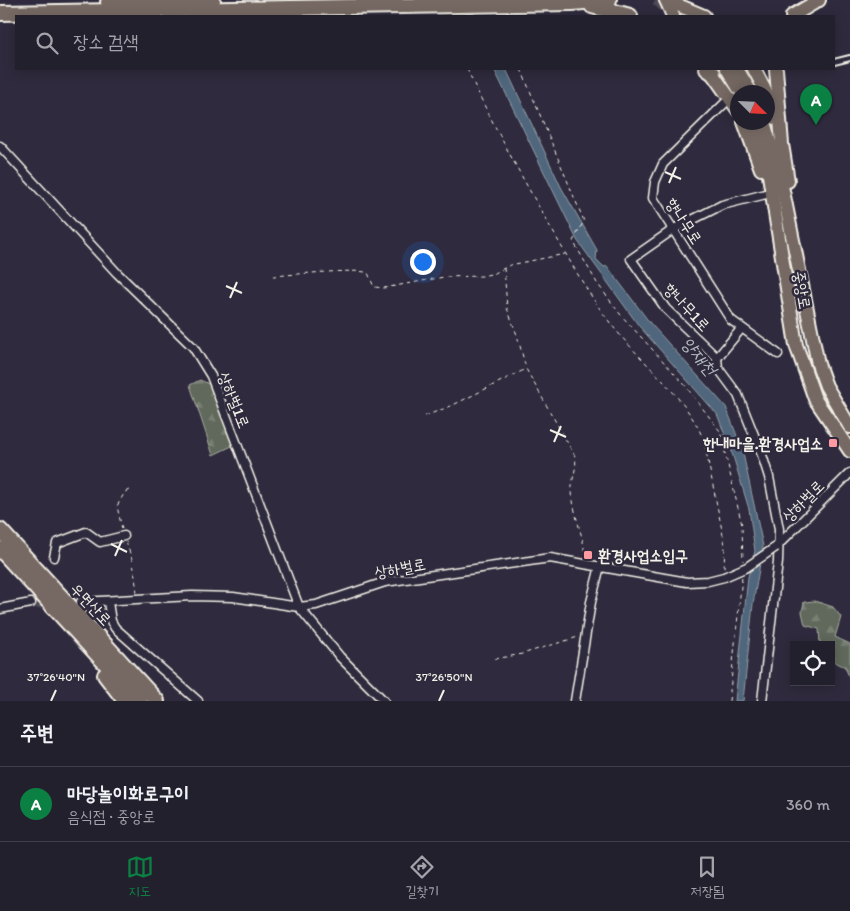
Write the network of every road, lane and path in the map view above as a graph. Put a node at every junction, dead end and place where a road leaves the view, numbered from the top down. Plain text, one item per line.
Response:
1 (213, 0) edge
2 (439, 0) edge
3 (609, 0) edge
4 (666, 0) edge
5 (819, 0) edge
6 (572, 3) junction
7 (0, 5) edge
8 (416, 6) junction
9 (0, 13) edge
10 (626, 15) edge
11 (673, 15) edge
12 (702, 15) edge
13 (794, 15) edge
14 (850, 58) edge
15 (835, 62) edge
16 (468, 70) edge
17 (521, 70) edge
18 (710, 70) edge
19 (727, 70) edge
20 (738, 70) edge
21 (755, 70) edge
22 (777, 70) edge
23 (733, 85) edge
24 (747, 85) edge
25 (762, 85) edge
26 (730, 89) edge
27 (730, 101) edge
28 (775, 120) edge
29 (747, 130) edge
30 (757, 130) edge
31 (766, 130) edge
32 (782, 144) junction
33 (0, 146) edge
34 (766, 194) junction
35 (773, 211) junction
36 (788, 216) junction
37 (674, 230) junction
38 (566, 254) junction
39 (504, 268) junction
40 (273, 276) dead end
41 (741, 329) junction
42 (778, 354) dead end
43 (717, 358) junction
44 (526, 369) junction
45 (425, 416) dead end
46 (850, 426) edge
47 (850, 451) edge
48 (850, 473) edge
49 (0, 530) edge
50 (124, 536) dead end
51 (778, 546) junction
52 (0, 549) edge
53 (54, 557) dead end
54 (584, 563) junction
55 (743, 563) dead end
56 (600, 566) junction
57 (743, 572) dead end
58 (724, 577) junction
59 (81, 602) tunnel mouth
60 (108, 602) junction
61 (31, 603) tunnel mouth
62 (299, 607) junction
63 (0, 609) edge
64 (56, 610) junction
65 (586, 635) junction
66 (495, 659) dead end
67 (125, 701) edge
68 (140, 701) edge
69 (157, 701) edge
70 (198, 701) edge
71 (384, 701) edge
72 (575, 701) edge
73 (729, 701) edge
74 (762, 701) edge

1 - 7 highway
2 - 8 highway
3 - 6 highway
4 - 11 main road
4 - 12 main road
5 - 13 main road
6 - 8 highway
6 - 10 highway
8 - 9 highway
14 - 15 lane
16 - 38 path
17 - 55 path
18 - 26 main road
19 - 23 main road
20 - 24 main road
21 - 25 main road
22 - 32 main road
27 - 37 street, 향나무로
28 - 32 main road
29 - 34 main road
30 - 35 main road, 중앙로
31 - 36 main road, 중앙로
32 - 36 main road
33 - 62 street, 상하벌1로
34 - 35 main road
34 - 37 street
35 - 47 main road, 중앙로
36 - 46 main road, 중앙로
37 - 41 street, 향나무로
37 - 43 street, 향나무1로
38 - 39 path
38 - 58 path
39 - 40 path
39 - 44 path
41 - 42 street, 향나무로
41 - 43 street
43 - 51 street
44 - 45 path
44 - 54 path
48 - 51 street, 상하벌로
49 - 69 highway, 우면산로
50 - 53 street
51 - 58 street, 상하벌로, bridge
51 - 74 street
52 - 64 highway, 우면산로
54 - 56 street, 상하벌로
54 - 62 street, 상하벌로
56 - 58 street, 상하벌로
56 - 65 street
57 - 73 path
59 - 60 street, 상하벌로
60 - 62 street, 상하벌로
60 - 70 street
61 - 63 street
62 - 71 street, 상하벌1로
64 - 67 highway
64 - 68 highway, 우면산로
65 - 66 path
65 - 72 street

